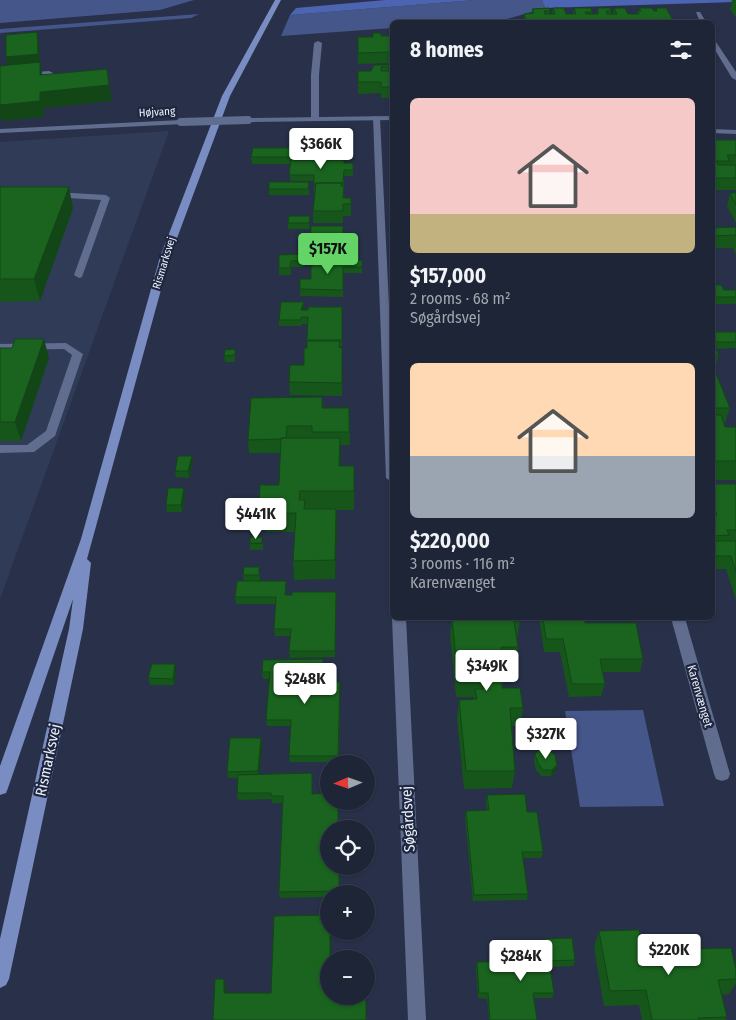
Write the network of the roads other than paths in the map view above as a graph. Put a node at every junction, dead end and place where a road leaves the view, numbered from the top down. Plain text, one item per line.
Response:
1 (278, 0) edge
2 (698, 13) dead end
3 (702, 20) edge
4 (318, 43) dead end
5 (715, 43) edge
6 (49, 72) edge
7 (0, 77) edge
8 (736, 78) edge
9 (315, 118) junction
10 (376, 118) junction
11 (390, 118) edge
12 (0, 131) edge
13 (715, 131) edge
14 (736, 132) edge
15 (43, 195) edge
16 (79, 275) dead end
17 (0, 347) edge
18 (390, 433) edge
19 (0, 450) edge
20 (87, 539) junction
21 (399, 620) edge
22 (679, 620) edge
23 (722, 774) dead end
24 (0, 788) edge
25 (0, 979) edge
26 (417, 1020) edge

1 - 20 main road, Rismarksvej
2 - 3 street
4 - 9 street
5 - 8 street
6 - 7 street
9 - 10 street, Højvang
9 - 12 street, Højvang, bridge
10 - 11 street, Højvang
10 - 18 street
13 - 14 street
15 - 16 street
17 - 19 street
20 - 24 main road, Rismarksvej
20 - 25 main road, Rismarksvej
21 - 26 street, Søgårdsvej
22 - 23 street, Karenvænget

